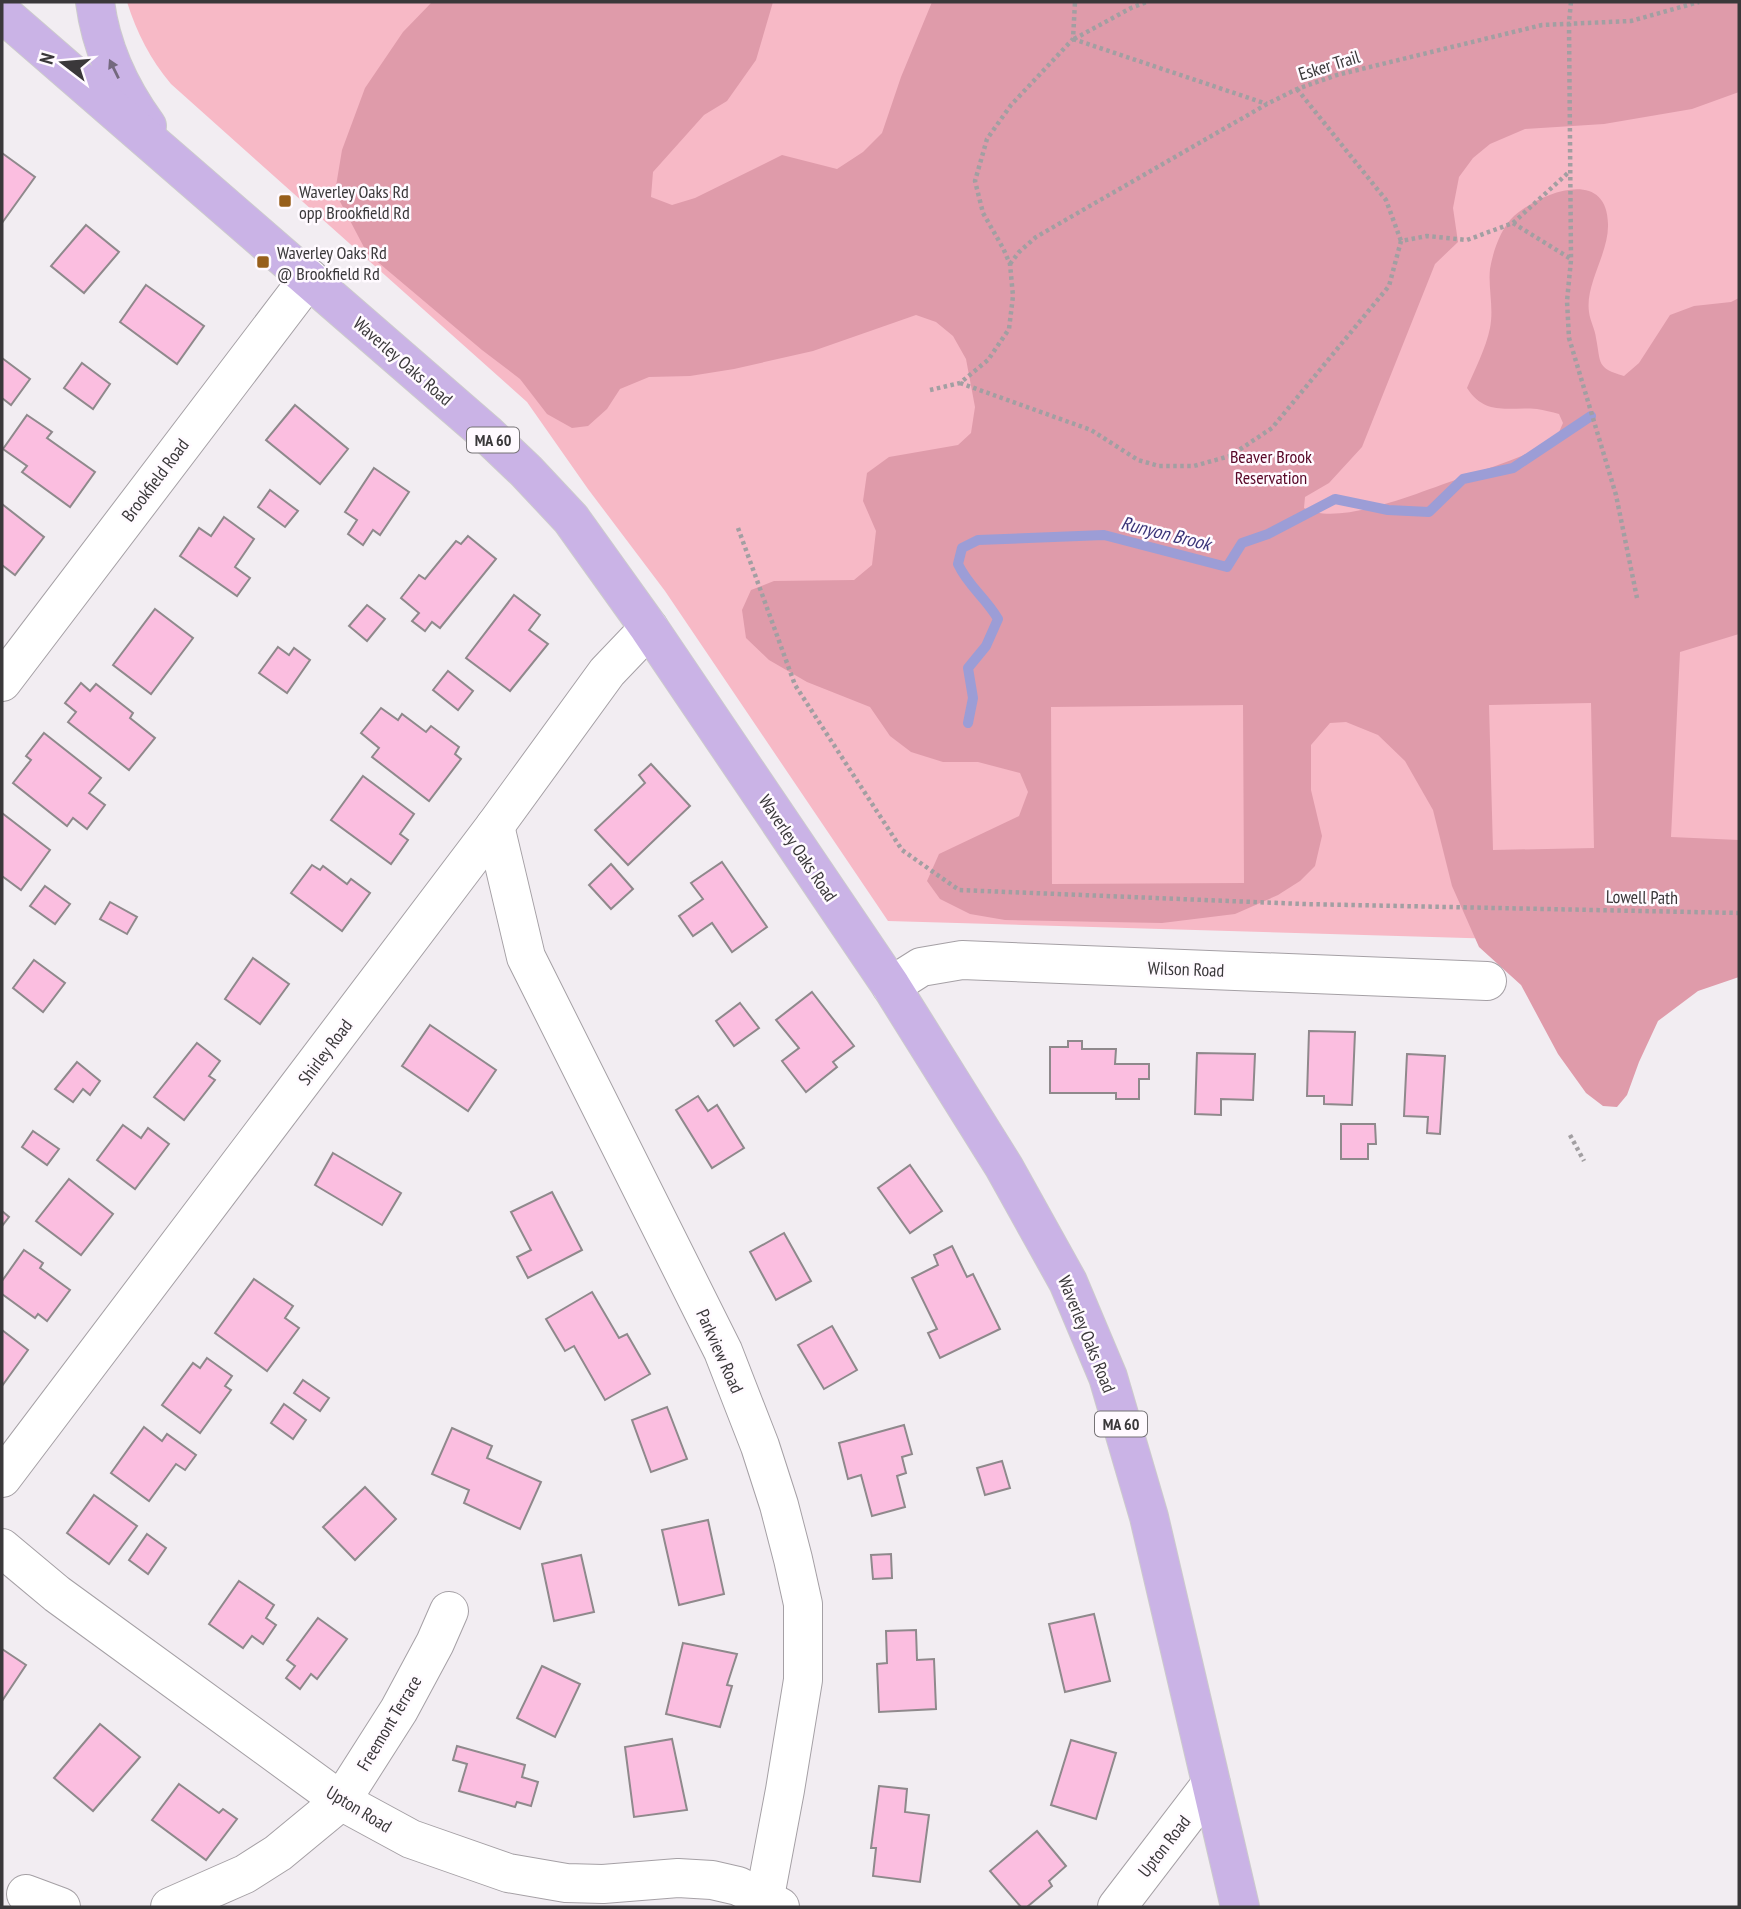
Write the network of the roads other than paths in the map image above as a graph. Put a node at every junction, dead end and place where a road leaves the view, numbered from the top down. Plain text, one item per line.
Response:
1 (95, 2) edge
2 (2, 13) edge
3 (178, 167) junction
4 (309, 278) junction
5 (649, 628) junction
6 (2, 682) edge
7 (495, 826) junction
8 (1487, 981) dead end
9 (891, 986) junction
10 (2, 1478) edge
11 (2, 1548) edge
12 (450, 1611) dead end
13 (1211, 1784) junction
14 (341, 1801) junction
15 (26, 1894) dead end
16 (769, 1904) edge
17 (61, 1907) edge
18 (170, 1907) edge
19 (1117, 1907) edge
20 (1240, 1907) edge

3 -> 1 main road, MA 60
2 - 3 main road, Waverley Oaks Road / MA 60
3 - 4 main road, Waverley Oaks Road / MA 60
4 - 5 main road, Waverley Oaks Road / MA 60
4 - 6 street, Brookfield Road
5 - 7 street, Shirley Road
5 - 9 main road, Waverley Oaks Road / MA 60
7 - 10 street, Shirley Road
7 - 16 street, Parkview Road
8 - 9 street, Wilson Road
9 - 13 main road, Waverley Oaks Road / MA 60
11 - 14 street, Upton Road
12 - 14 street, Freemont Terrace
13 - 19 street, Upton Road
13 - 20 main road, Waverley Oaks Road / MA 60
14 - 16 street, Upton Road
14 - 18 street, Freemont Terrace
15 - 17 street

